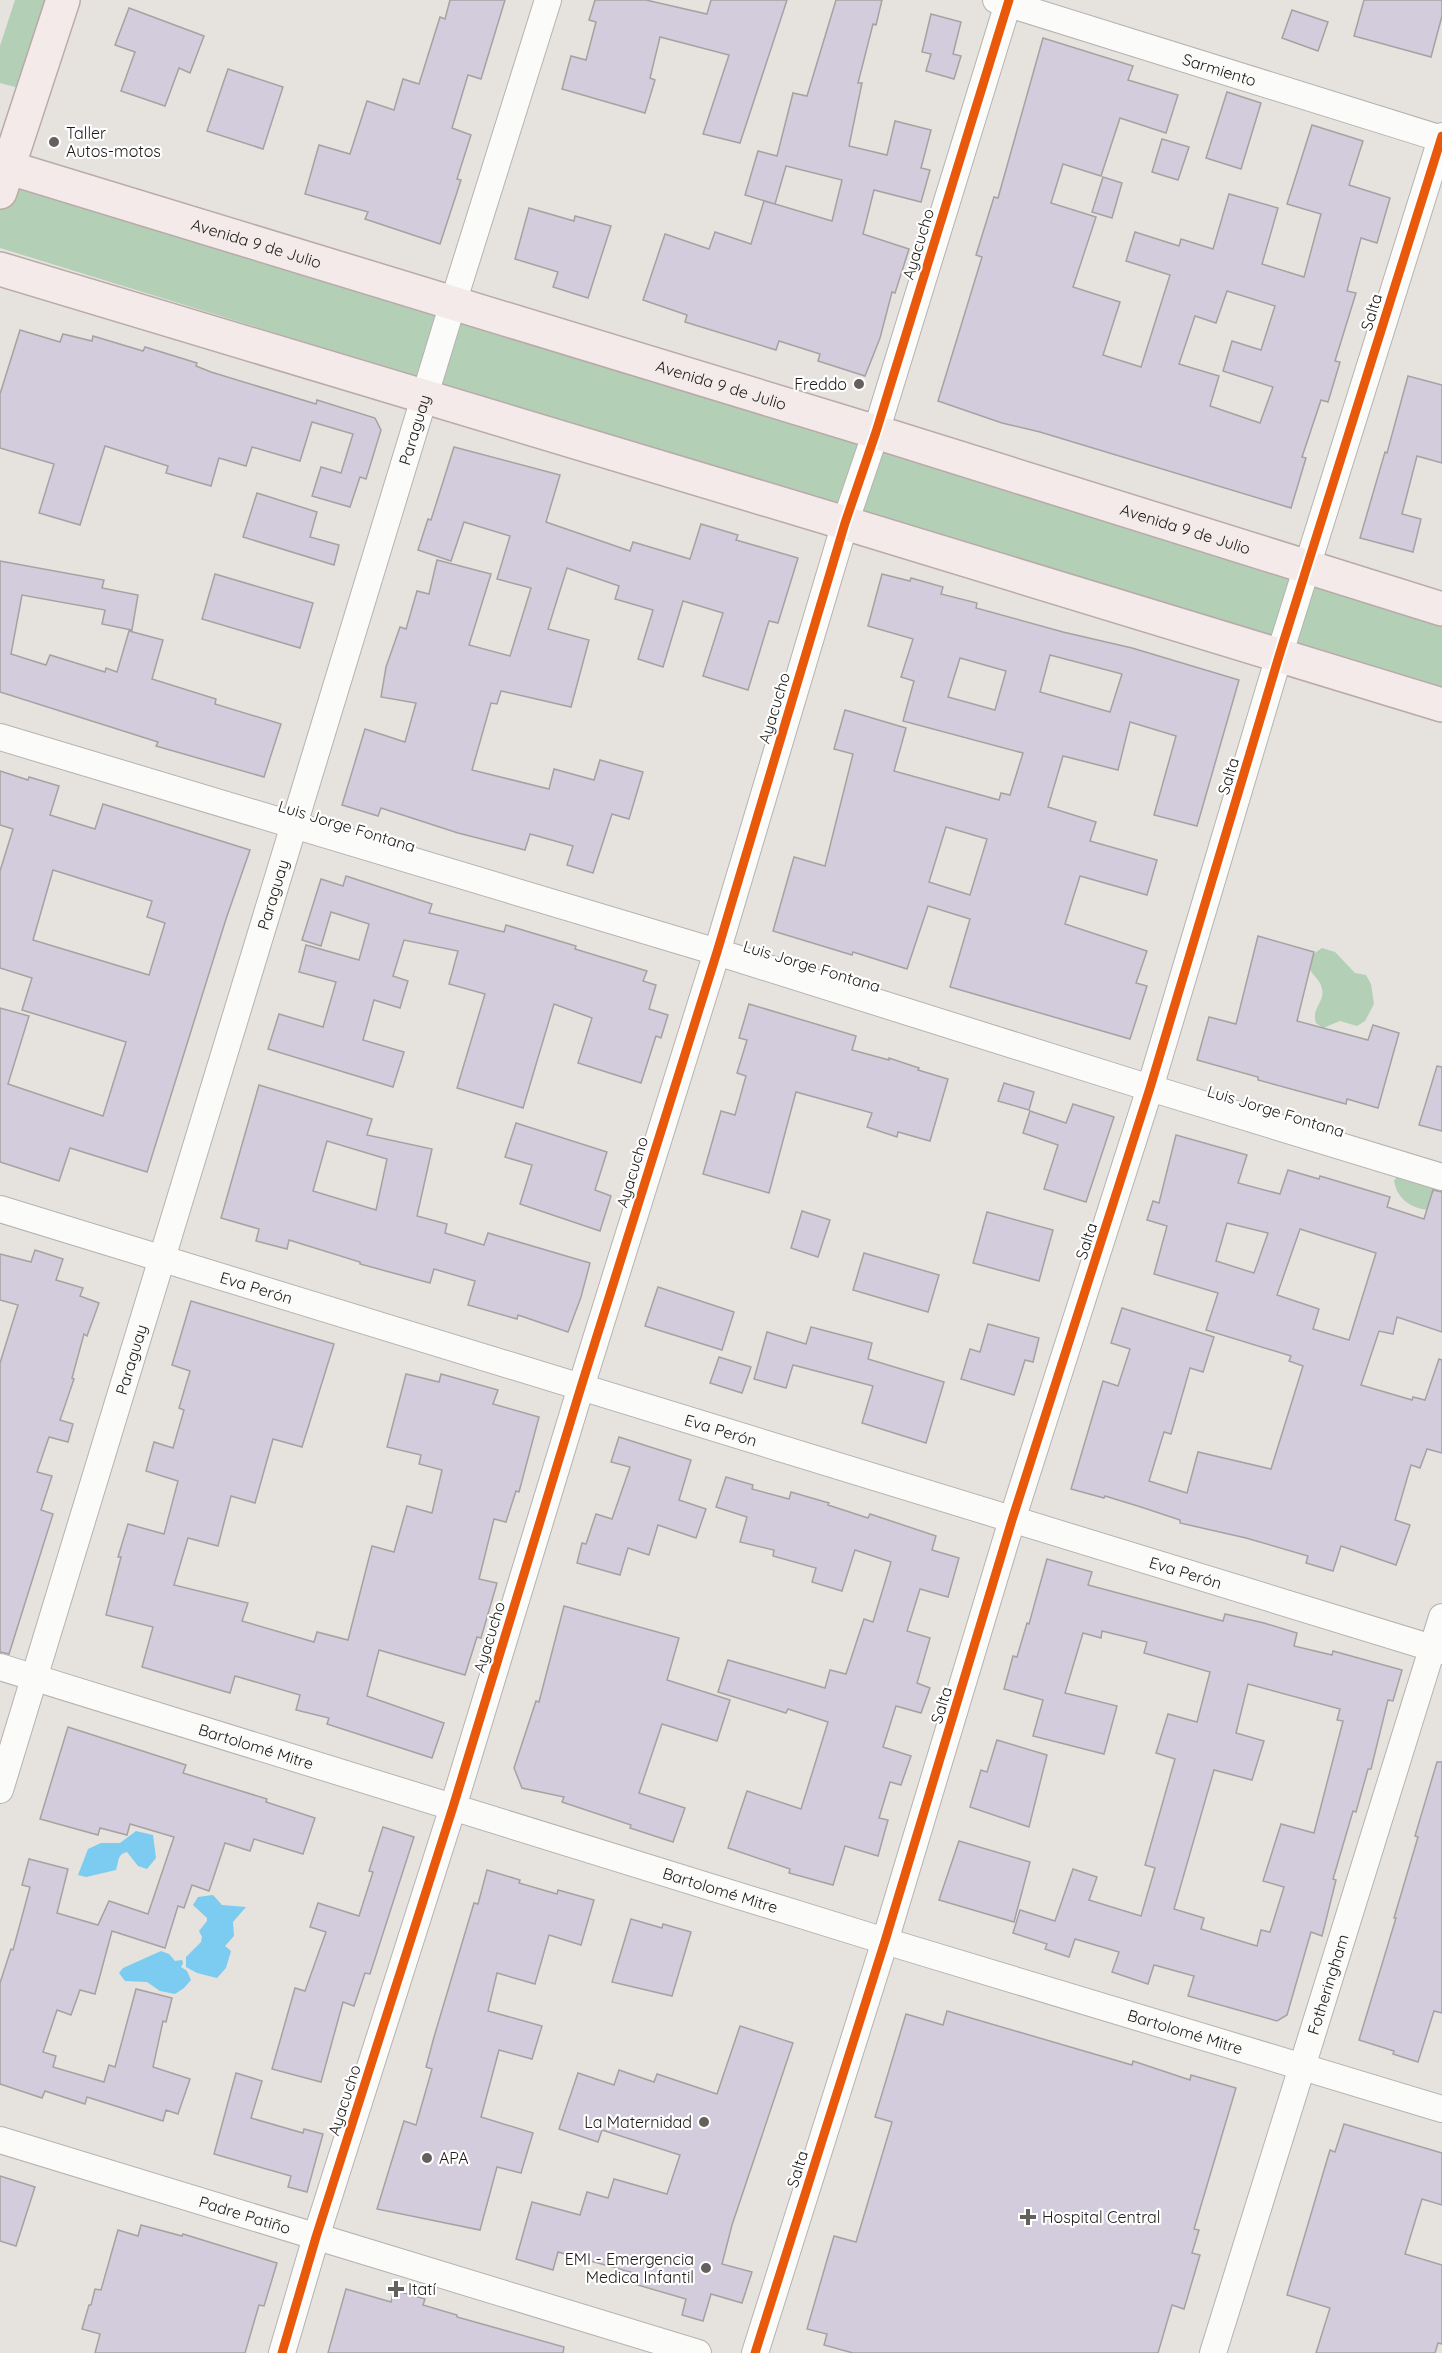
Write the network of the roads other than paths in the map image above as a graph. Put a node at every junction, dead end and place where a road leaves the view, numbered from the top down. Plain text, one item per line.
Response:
1 (63, 0) edge
2 (548, 0) edge
3 (1004, 1) edge
4 (1442, 138) edge
5 (3, 175) edge
6 (0, 269) edge
7 (453, 303) junction
8 (426, 396) junction
9 (876, 432) junction
10 (845, 523) junction
11 (1307, 568) junction
12 (1442, 609) edge
13 (1279, 656) junction
14 (1442, 705) edge
15 (0, 737) edge
16 (295, 826) junction
17 (717, 952) junction
18 (1150, 1088) junction
19 (1442, 1177) edge
20 (0, 1209) edge
21 (162, 1259) junction
22 (581, 1387) junction
23 (1012, 1520) junction
24 (1442, 1617) edge
25 (1437, 1650) edge
26 (0, 1667) edge
27 (36, 1677) junction
28 (0, 1790) edge
29 (453, 1807) junction
30 (885, 1941) junction
31 (1303, 2066) junction
32 (1442, 2109) edge
33 (0, 2140) edge
34 (316, 2237) junction
35 (282, 2353) edge
36 (698, 2353) edge
37 (755, 2353) edge
38 (1213, 2353) edge

1 - 5 main road
2 - 7 street, Paraguay
3 - 4 street, Sarmiento
3 - 9 street, Ayacucho
4 - 11 street, Salta
5 - 7 main road, Avenida 9 de Julio
6 - 8 main road
7 - 8 street, Paraguay
7 - 9 main road, Avenida 9 de Julio
8 - 10 main road
8 - 16 street, Paraguay
9 - 10 street, Ayacucho
9 - 11 main road, Avenida 9 de Julio
10 - 13 main road
10 - 17 street, Ayacucho
11 - 12 main road, Avenida 9 de Julio
11 - 13 street, Salta
13 - 14 main road
13 - 18 street, Salta
15 - 16 street, Luis Jorge Fontana
16 - 17 street, Luis Jorge Fontana
16 - 21 street, Paraguay
17 - 18 street, Luis Jorge Fontana
17 - 22 street, Ayacucho
18 - 19 street, Luis Jorge Fontana
18 - 23 street, Salta
20 - 21 street, Eva Perón
21 - 22 street, Eva Perón
21 - 27 street, Paraguay
22 - 23 street, Eva Perón
22 - 29 street, Ayacucho
23 - 25 street, Eva Perón
23 - 30 street, Salta
24 - 25 street, Fotheringham
25 - 31 street, Fotheringham
26 - 27 street, Bartolomé Mitre
27 - 28 street, Paraguay
27 - 29 street, Bartolomé Mitre
29 - 30 street, Bartolomé Mitre
29 - 34 street, Ayacucho
30 - 31 street, Bartolomé Mitre
30 - 37 street, Salta
31 - 32 street, Bartolomé Mitre
31 - 38 street, Fotheringham
33 - 34 street, Padre Patiño
34 - 35 street, Ayacucho
34 - 36 street, Padre Patiño

